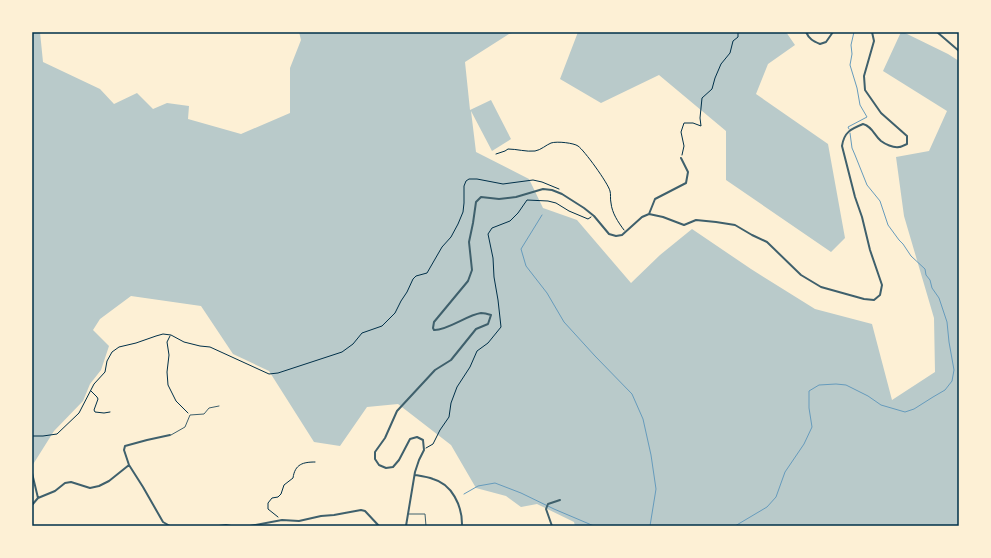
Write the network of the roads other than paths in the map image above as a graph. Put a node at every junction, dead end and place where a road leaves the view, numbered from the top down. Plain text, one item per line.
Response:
1 (806, 32) edge
2 (833, 32) edge
3 (872, 32) edge
4 (937, 32) edge
5 (959, 51) edge
6 (681, 158) road end
7 (649, 214) junction
8 (219, 406) dead end
9 (170, 435) joint
10 (129, 465) junction
11 (32, 473) edge
12 (415, 475) junction
13 (38, 498) junction
14 (560, 500) dead end
15 (32, 505) edge
16 (408, 514) junction
17 (462, 524) dead end
18 (170, 526) edge
19 (219, 526) edge
20 (231, 526) edge
21 (250, 526) edge
22 (379, 526) edge
23 (406, 526) edge
24 (426, 526) edge
25 (552, 526) edge

1 - 2 street
3 - 7 street
4 - 5 street
6 - 7 street
7 - 12 street
8 - 9 lane
9 - 10 street
10 - 13 street
10 - 18 street
11 - 13 street
12 - 16 street
12 - 17 street
13 - 15 street
14 - 25 street
16 - 23 street
16 - 24 lane
19 - 20 street
21 - 22 street

